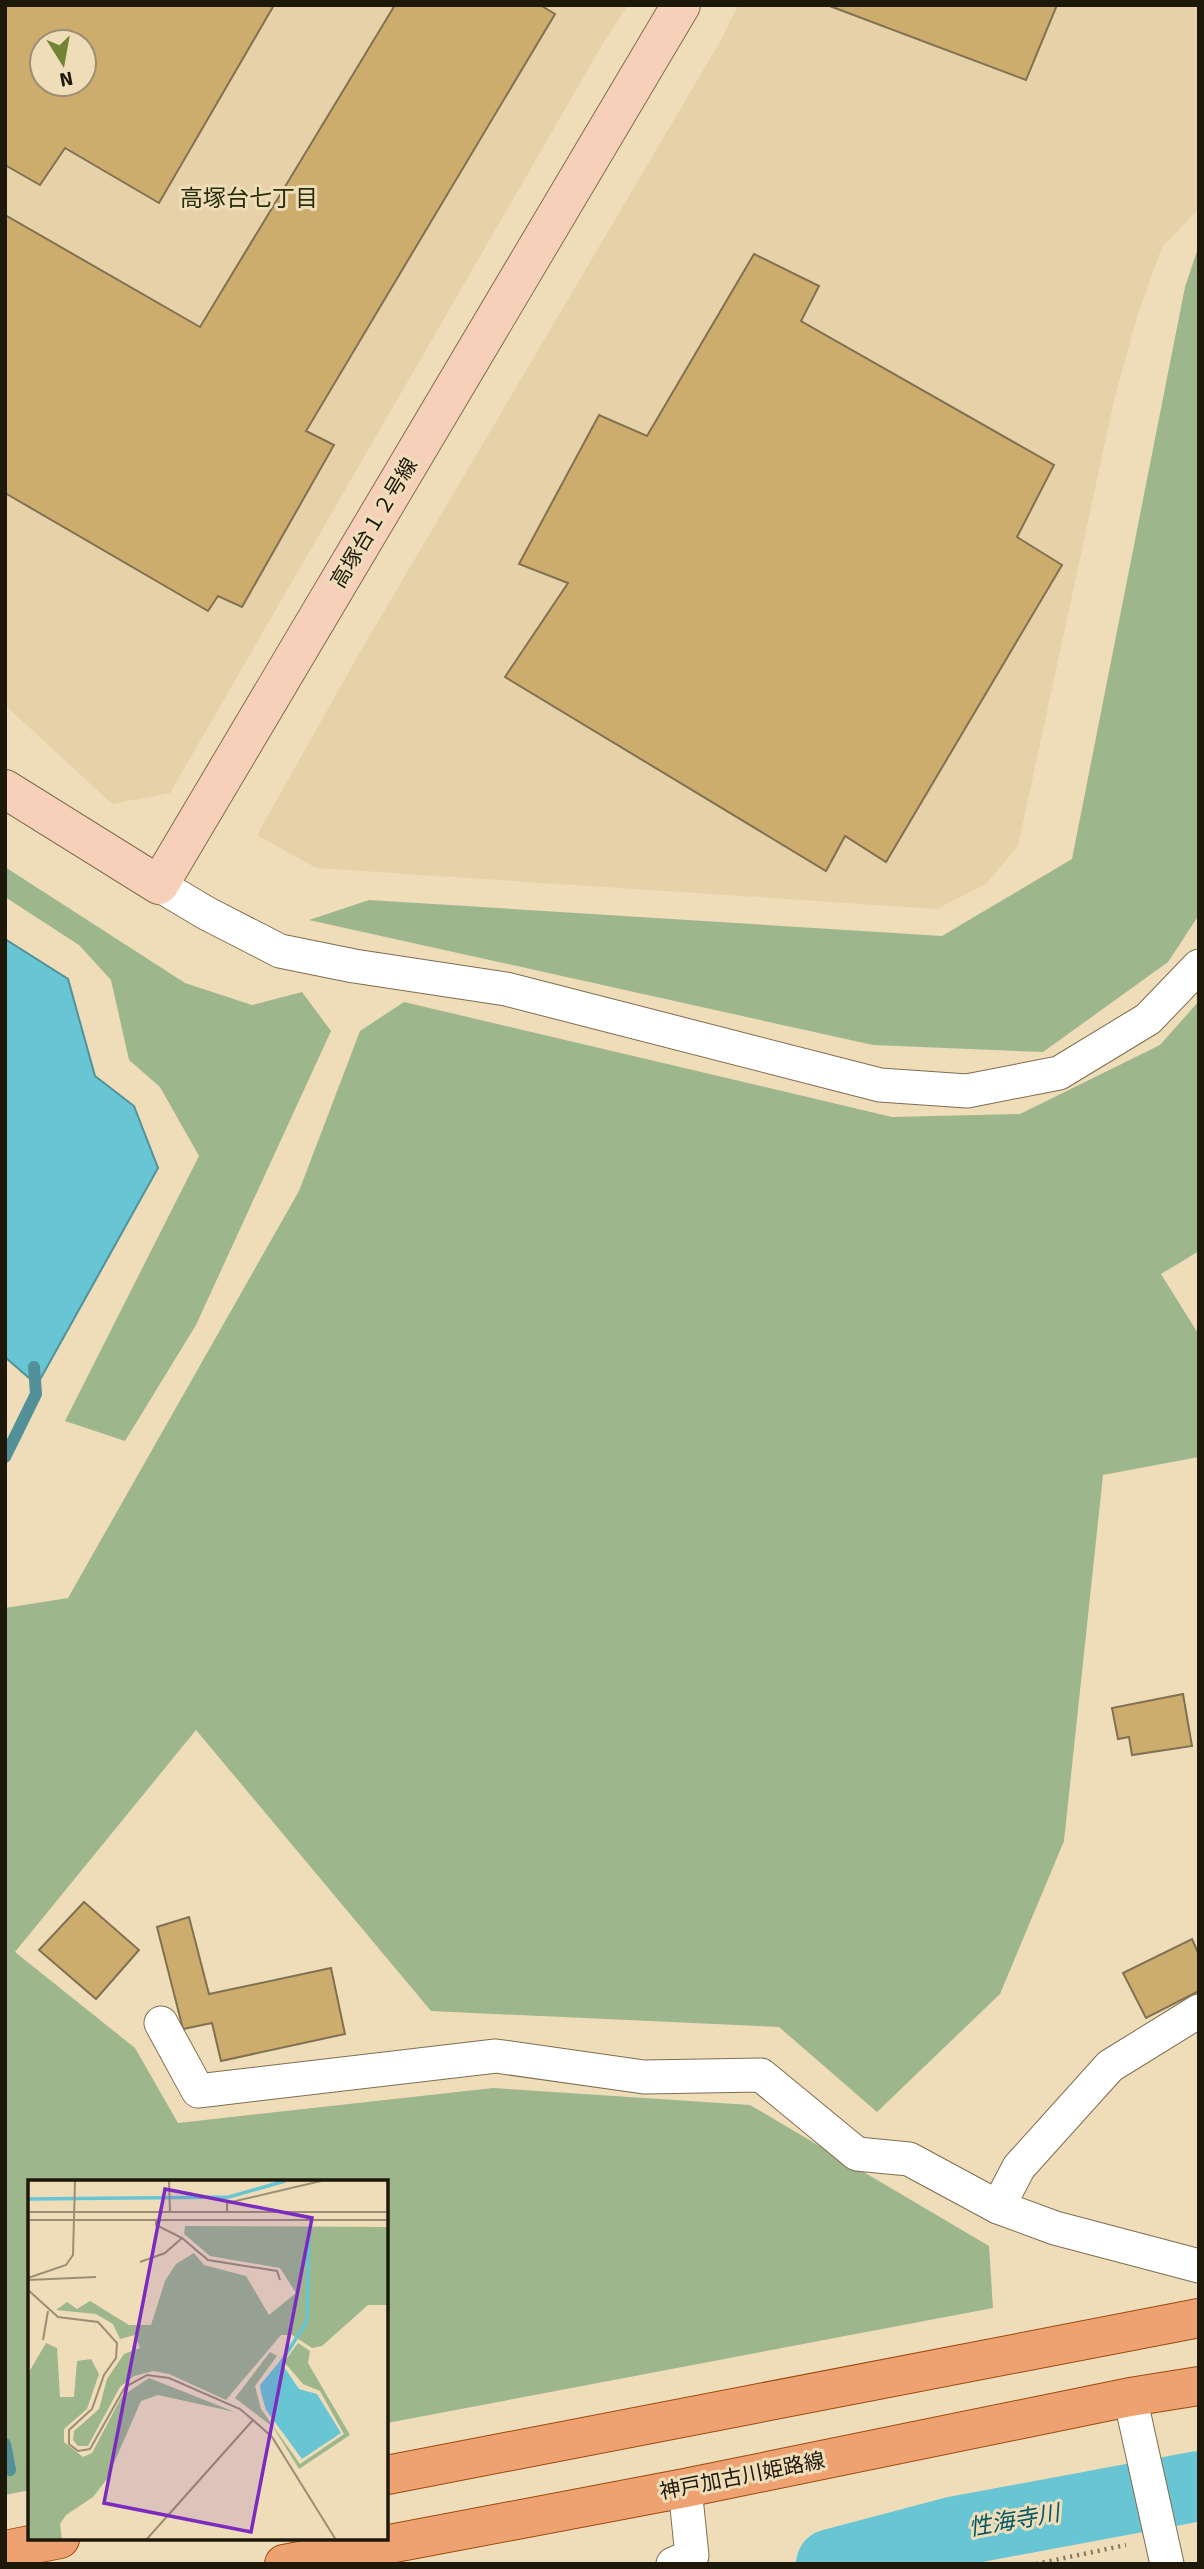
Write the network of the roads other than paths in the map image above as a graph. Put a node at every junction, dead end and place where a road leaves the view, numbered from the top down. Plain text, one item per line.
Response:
1 (681, 5) edge
2 (5, 789) edge
3 (159, 885) junction
4 (1199, 966) edge
5 (1199, 2011) edge
6 (161, 2023) dead end
7 (998, 2207) junction
8 (1199, 2266) edge
9 (1199, 2318) edge
10 (1199, 2386) edge
11 (1133, 2411) junction
12 (388, 2476) edge
13 (685, 2488) junction
14 (50, 2541) edge
15 (5, 2550) edge
16 (1164, 2551) edge
17 (284, 2564) edge
18 (673, 2564) edge

1 - 3 street, 高塚台１２号線
2 - 3 street
3 - 4 street
5 - 7 street
6 - 7 street
7 - 8 street
9 - 12 main road
10 - 11 main road, 神戸加古川姫路線
11 - 13 main road, 神戸加古川姫路線
11 - 16 street
13 - 17 main road, 神戸加古川姫路線
13 - 18 street
14 - 15 main road

